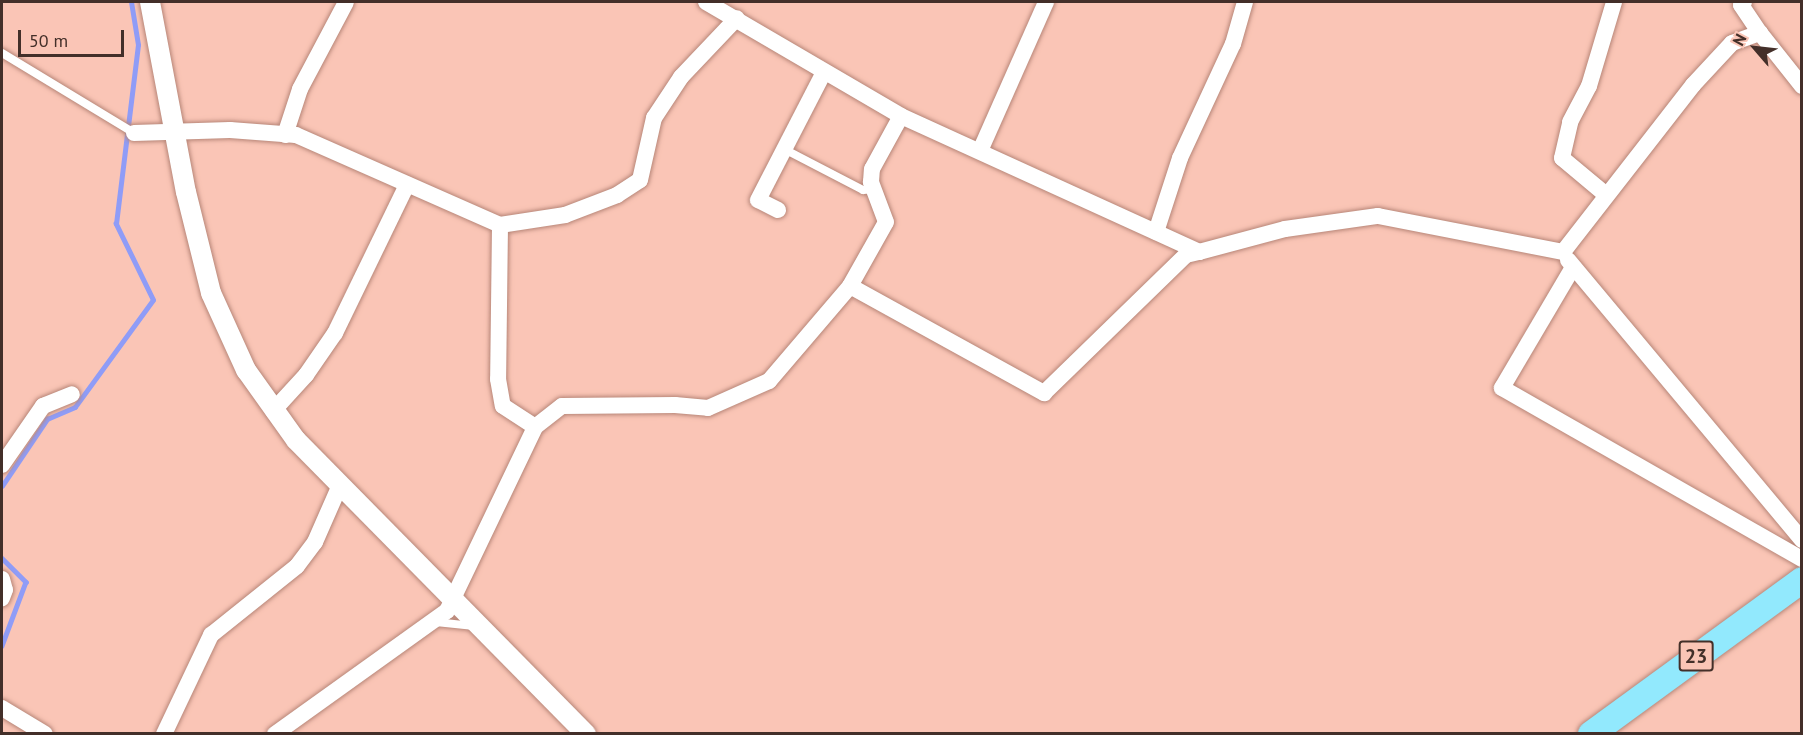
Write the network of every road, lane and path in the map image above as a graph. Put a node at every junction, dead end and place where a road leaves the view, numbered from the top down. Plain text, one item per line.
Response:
1 (150, 2) edge
2 (346, 2) edge
3 (706, 2) edge
4 (1046, 2) edge
5 (1245, 2) edge
6 (1614, 2) edge
7 (1744, 2) edge
8 (737, 18) junction
9 (1760, 33) junction
10 (2, 52) edge
11 (824, 72) junction
12 (1802, 86) edge
13 (901, 116) junction
14 (134, 133) joint
15 (177, 134) junction
16 (285, 135) junction
17 (784, 149) junction
18 (980, 151) junction
19 (407, 185) junction
20 (874, 189) junction
21 (1605, 194) junction
22 (778, 210) dead end
23 (500, 225) junction
24 (1156, 232) junction
25 (1199, 252) junction
26 (1563, 252) junction
27 (1572, 269) junction
28 (850, 285) junction
29 (72, 394) dead end
30 (273, 411) junction
31 (535, 428) junction
32 (2, 465) edge
33 (340, 485) junction
34 (1802, 540) edge
35 (1802, 558) edge
36 (2, 579) edge
37 (1802, 580) edge
38 (2, 598) edge
39 (454, 599) junction
40 (435, 622) junction
41 (491, 635) junction
42 (2, 708) edge
43 (45, 734) edge
44 (164, 734) edge
45 (275, 734) edge
46 (586, 734) edge
47 (1591, 734) edge

1 - 15 street
2 - 16 street
3 - 8 street
4 - 18 street
5 - 24 street
6 - 21 street
7 - 9 street
8 - 11 street
8 - 23 street
9 - 12 street
9 - 21 street
10 - 14 lane
11 - 13 street
11 - 17 street
13 - 18 street
13 - 20 street
14 - 15 street
15 - 16 street
15 - 30 street
16 - 19 street
17 - 20 lane
17 - 22 street
18 - 24 street
19 - 23 street
19 - 30 street
20 - 28 street
21 - 26 street
23 - 31 street
24 - 25 street
25 - 26 street
25 - 28 street
26 - 27 street
27 - 34 street
27 - 35 street
28 - 31 street
29 - 32 street
30 - 33 street
31 - 39 street
33 - 39 street
33 - 44 street
36 - 38 street
37 - 47 main road, 23
39 - 40 street
39 - 41 street
40 - 41 lane
40 - 45 street
41 - 46 street
42 - 43 street

